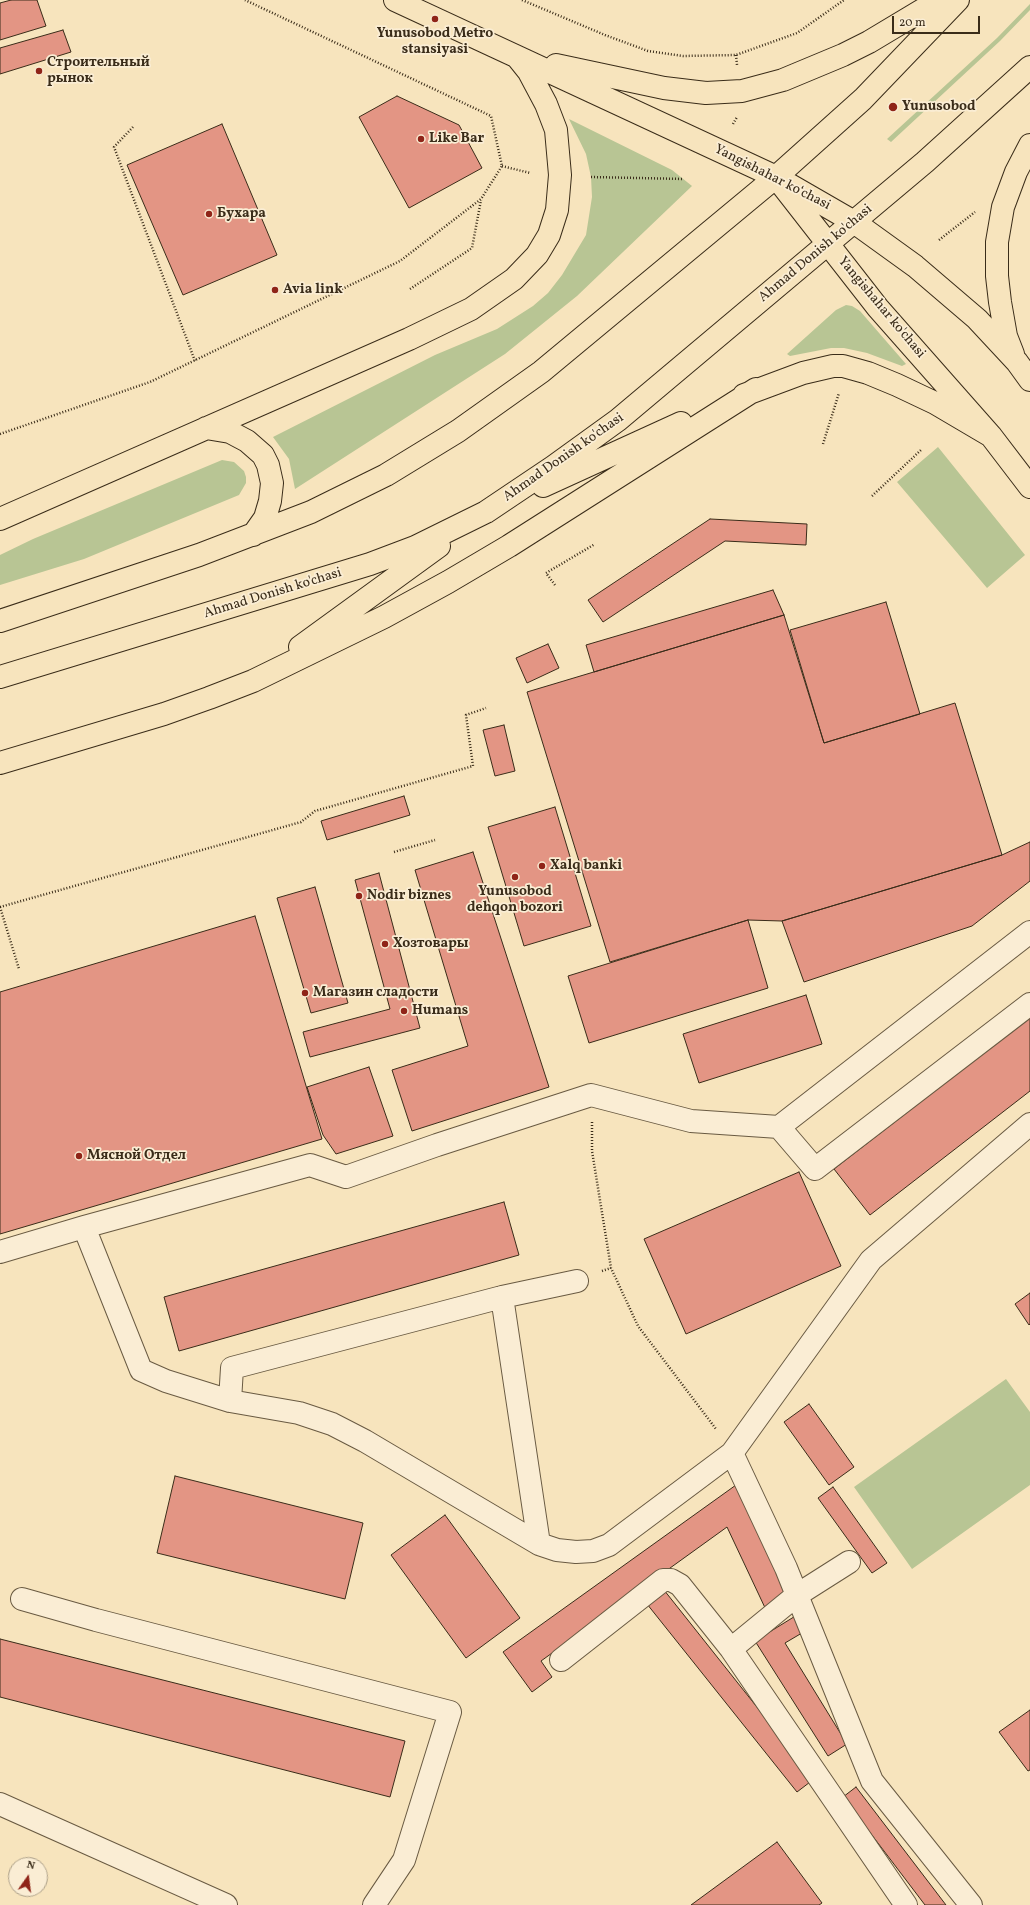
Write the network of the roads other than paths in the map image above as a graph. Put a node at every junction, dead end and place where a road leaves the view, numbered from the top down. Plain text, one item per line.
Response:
1 (395, 0) edge
2 (939, 0) edge
3 (958, 0) edge
4 (517, 57) junction
5 (1030, 66) edge
6 (1030, 145) edge
7 (776, 177) junction
8 (854, 222) junction
9 (828, 244) junction
10 (1017, 362) junction
11 (1030, 380) edge
12 (756, 389) junction
13 (206, 428) junction
14 (991, 436) junction
15 (1030, 487) edge
16 (486, 512) junction
17 (0, 519) edge
18 (253, 535) junction
19 (7, 618) edge
20 (0, 678) edge
21 (253, 681) junction
22 (0, 763) edge
23 (1030, 932) edge
24 (1030, 1004) edge
25 (1030, 1124) edge
26 (779, 1127) junction
27 (84, 1227) junction
28 (0, 1252) edge
29 (577, 1281) dead end
30 (502, 1297) junction
31 (230, 1401) junction
32 (732, 1453) junction
33 (539, 1544) junction
34 (849, 1562) dead end
35 (797, 1595) junction
36 (22, 1599) dead end
37 (730, 1649) junction
38 (561, 1660) dead end
39 (0, 1804) edge
40 (226, 1905) edge
41 (374, 1905) edge
42 (906, 1905) edge
43 (971, 1905) edge

1 - 4 main road
2 - 4 main road
3 - 7 main road
4 - 7 main road, Yangishahar ko‘chasi
4 - 13 main road
5 - 8 main road, Ahmad Donish ko'chasi
6 - 10 main road
7 - 8 main road, Yangishahar ko‘chasi
7 - 9 main road, Yangishahar ko'chasi
7 - 18 main road
8 - 9 main road, Ahmad Donish ko'chasi
8 - 10 main road, Yangishahar ko‘chasi
9 - 14 main road, Yangishahar ko'chasi
9 - 16 main road, Ahmad Donish ko'chasi
10 - 11 main road, Yangishahar ko‘chasi
12 - 14 main road
12 - 16 main road
12 - 21 main road
13 - 17 main road
13 - 18 main road
14 - 15 main road
16 - 20 main road, Ahmad Donish ko'chasi
16 - 21 main road
18 - 19 main road
21 - 22 main road
23 - 26 lane
24 - 26 lane
25 - 32 lane
26 - 27 lane
27 - 28 lane
27 - 31 lane
29 - 30 lane
30 - 31 lane
30 - 33 lane
31 - 33 lane
32 - 33 lane
32 - 35 lane
34 - 35 lane
35 - 37 lane
35 - 43 lane
36 - 41 lane
37 - 38 lane
37 - 42 lane
39 - 40 lane

